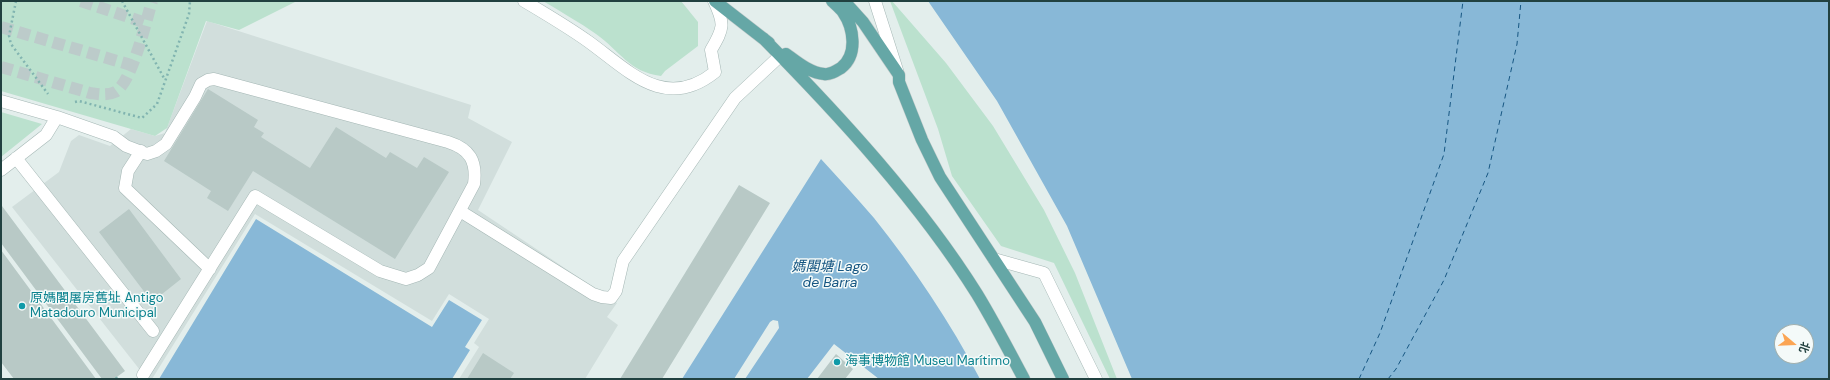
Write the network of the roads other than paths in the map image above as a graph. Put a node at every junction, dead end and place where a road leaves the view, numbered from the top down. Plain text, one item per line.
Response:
1 (524, 1) edge
2 (715, 1) edge
3 (832, 1) edge
4 (844, 1) edge
5 (875, 1) edge
6 (763, 38) junction
7 (780, 56) junction
8 (898, 75) junction
9 (1, 101) edge
10 (58, 112) junction
11 (141, 151) junction
12 (16, 158) junction
13 (1, 170) edge
14 (460, 212) junction
15 (994, 259) junction
16 (210, 269) junction
17 (153, 331) dead end
18 (143, 374) dead end
19 (1024, 379) edge
20 (1063, 379) edge
21 (1096, 379) edge

1 - 2 street
2 - 6 main road
3 - 6 main road
4 - 8 main road
5 - 8 street
6 - 7 main road
7 - 14 street
7 - 19 main road
8 - 15 main road
9 - 10 street
10 - 11 street
10 - 12 street
11 - 14 street
11 - 16 street
12 - 13 street
12 - 17 street
14 - 16 street
15 - 20 main road
15 - 21 street
16 - 18 street

